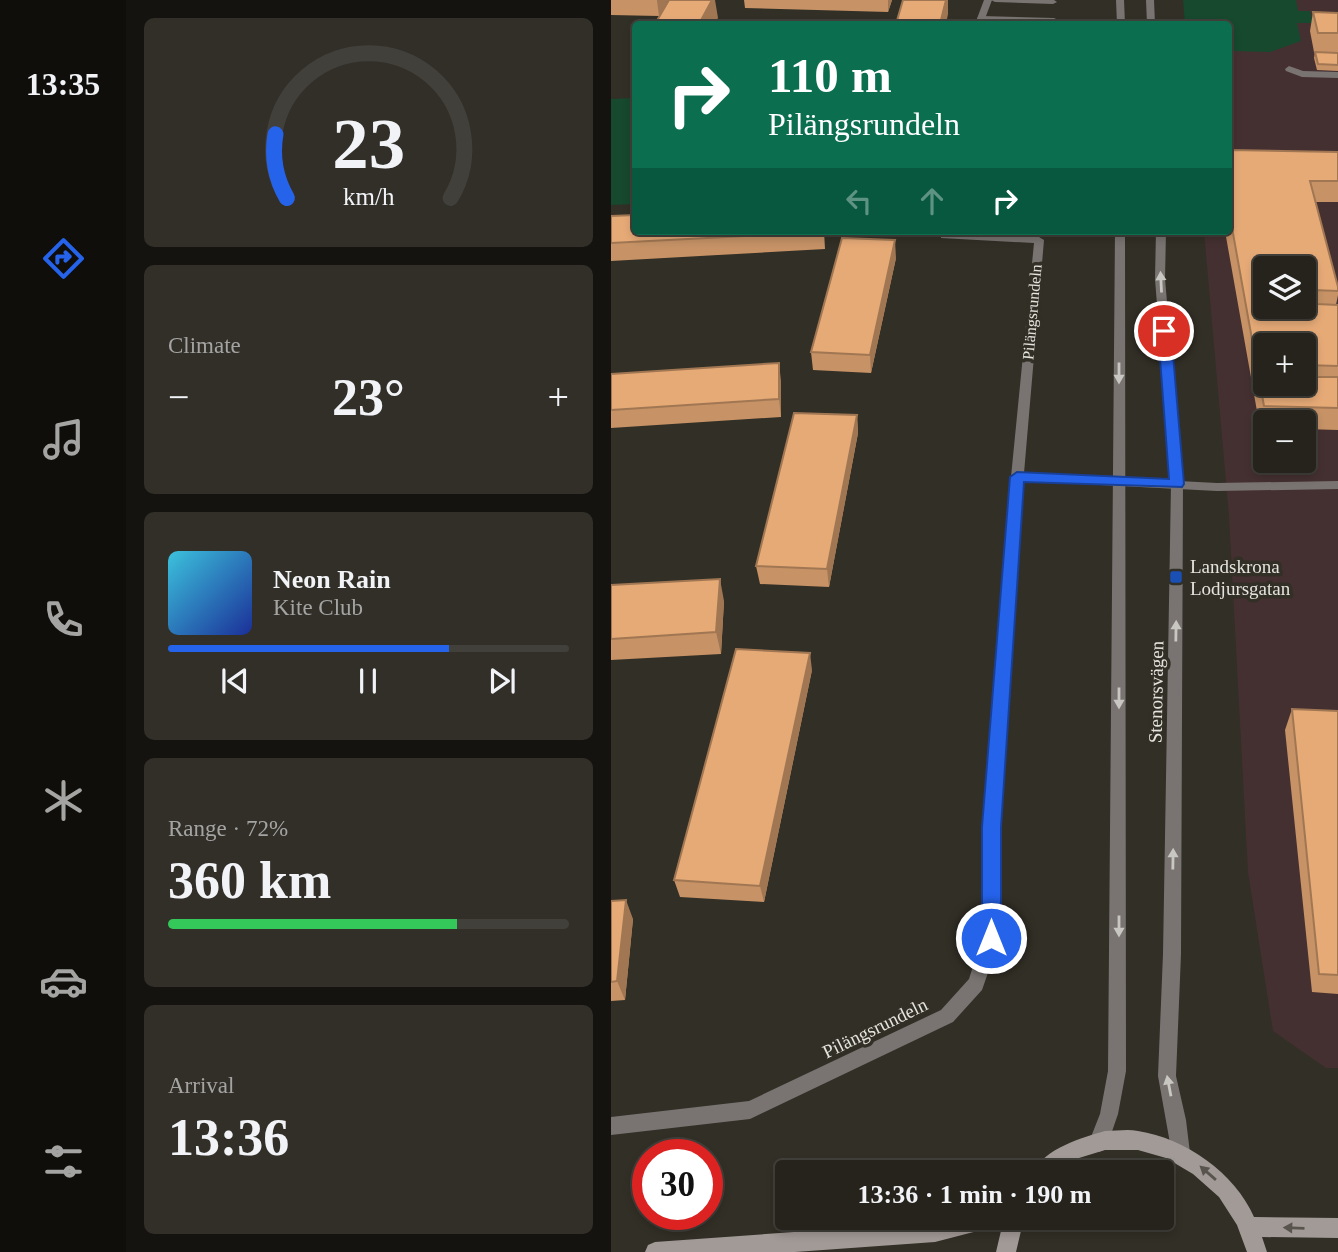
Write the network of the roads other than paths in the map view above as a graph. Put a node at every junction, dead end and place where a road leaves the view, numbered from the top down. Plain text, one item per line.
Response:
1 (988, 0) edge
2 (995, 0) edge
3 (1120, 0) edge
4 (1150, 0) edge
5 (1053, 2) edge
6 (1054, 20) dead end
7 (980, 21) edge
8 (1121, 21) edge
9 (1151, 21) edge
10 (1289, 69) dead end
11 (1338, 75) edge
12 (1120, 235) edge
13 (1161, 235) edge
14 (945, 236) dead end
15 (1017, 477) junction
16 (1119, 481) junction
17 (1177, 484) junction
18 (1338, 485) edge
19 (611, 1126) edge
20 (1099, 1142) junction
21 (1180, 1153) junction
22 (1061, 1160) edge
23 (1249, 1227) junction
24 (1338, 1228) edge
25 (943, 1230) edge
26 (1011, 1230) edge
27 (655, 1252) edge
28 (1006, 1252) edge
29 (1257, 1252) edge

1 - 7 street
2 - 5 street
3 - 8 street
4 - 9 street
6 - 7 street
10 - 11 street
12 -> 16 street, Stenorsvägen
17 -> 13 street, Stenorsvägen
14 - 15 street, Pilängsrundeln
15 - 16 street
15 - 19 street, Pilängsrundeln
16 - 17 street
16 -> 20 street, Stenorsvägen
17 - 18 street
21 -> 17 street, Stenorsvägen
20 - 21 main road
20 - 22 main road
23 -> 21 main road
24 -> 23 main road
23 - 29 main road
25 - 27 main road
26 - 28 main road

